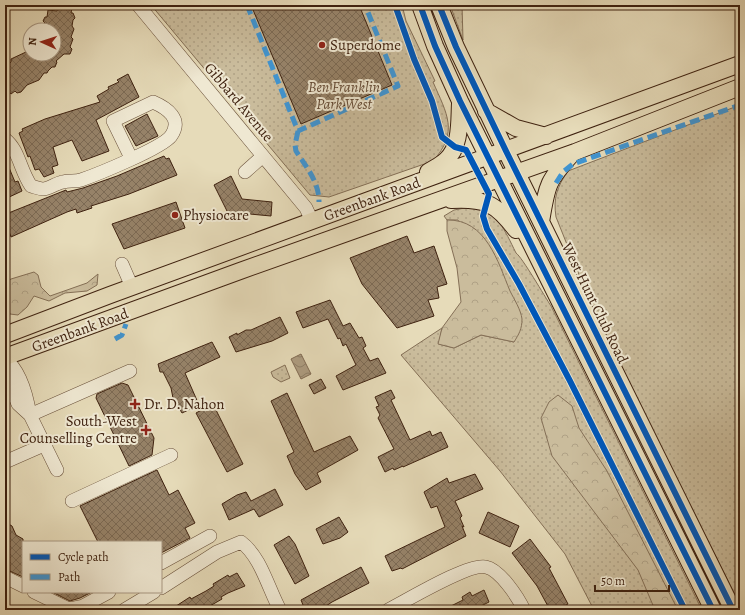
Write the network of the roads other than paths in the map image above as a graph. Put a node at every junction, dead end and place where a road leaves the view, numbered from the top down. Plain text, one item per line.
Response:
1 (138, 5) edge
2 (420, 5) edge
3 (439, 5) edge
4 (740, 64) edge
5 (740, 87) edge
6 (460, 101) junction
7 (486, 110) junction
8 (546, 136) junction
9 (5, 139) edge
10 (506, 151) junction
11 (575, 152) junction
12 (263, 156) junction
13 (488, 157) junction
14 (131, 158) junction
15 (245, 172) dead end
16 (517, 172) junction
17 (499, 179) junction
18 (399, 189) junction
19 (435, 202) junction
20 (312, 221) junction
21 (541, 222) junction
22 (230, 252) junction
23 (122, 264) dead end
24 (542, 266) junction
25 (240, 270) junction
26 (132, 287) junction
27 (5, 335) edge
28 (5, 358) edge
29 (130, 371) dead end
30 (5, 372) edge
31 (30, 415) junction
32 (46, 444) junction
33 (171, 455) dead end
34 (5, 462) edge
35 (57, 470) dead end
36 (72, 501) dead end
37 (210, 536) dead end
38 (162, 562) edge
39 (5, 577) edge
40 (22, 586) edge
41 (162, 587) edge
42 (36, 593) edge
43 (107, 593) edge
44 (152, 593) edge
45 (124, 610) edge
46 (280, 610) edge
47 (388, 610) edge
48 (524, 610) edge
49 (713, 610) edge
50 (733, 610) edge

1 - 12 street, Gibbard Avenue
2 - 6 main road, West Hunt Club Road
3 - 7 main road, West Hunt Club Road
4 - 8 main road, Greenbank Road
5 - 11 main road, Greenbank Road
6 - 13 main road, West Hunt Club Road
6 - 18 main road
7 - 8 main road
7 - 10 main road, West Hunt Club Road
8 - 10 main road, Greenbank Road
9 - 14 street
10 - 13 main road, Greenbank Road
10 - 16 main road, West Hunt Club Road
11 - 16 main road, Greenbank Road
11 - 21 main road
12 - 15 street
12 - 20 street, Gibbard Avenue
13 - 17 main road, West Hunt Club Road
13 - 18 main road, Greenbank Road
14 - 14 street
16 - 17 main road, Greenbank Road
16 - 21 main road, West Hunt Club Road
17 - 19 main road, Greenbank Road
17 - 24 main road, West Hunt Club Road
18 - 20 main road, Greenbank Road
19 - 24 main road
19 - 25 main road, Greenbank Road
20 - 22 main road, Greenbank Road
21 - 50 main road, West Hunt Club Road
22 - 25 main road
22 - 26 main road, Greenbank Road
23 - 26 street
24 - 49 main road, West Hunt Club Road
25 - 28 main road, Greenbank Road
26 - 27 main road, Greenbank Road
28 - 31 street
29 - 31 street
30 - 31 street
31 - 32 street
32 - 34 street
32 - 35 street
33 - 36 street
37 - 38 street
39 - 40 street
41 - 46 street
42 - 43 street
44 - 45 street
47 - 48 street

